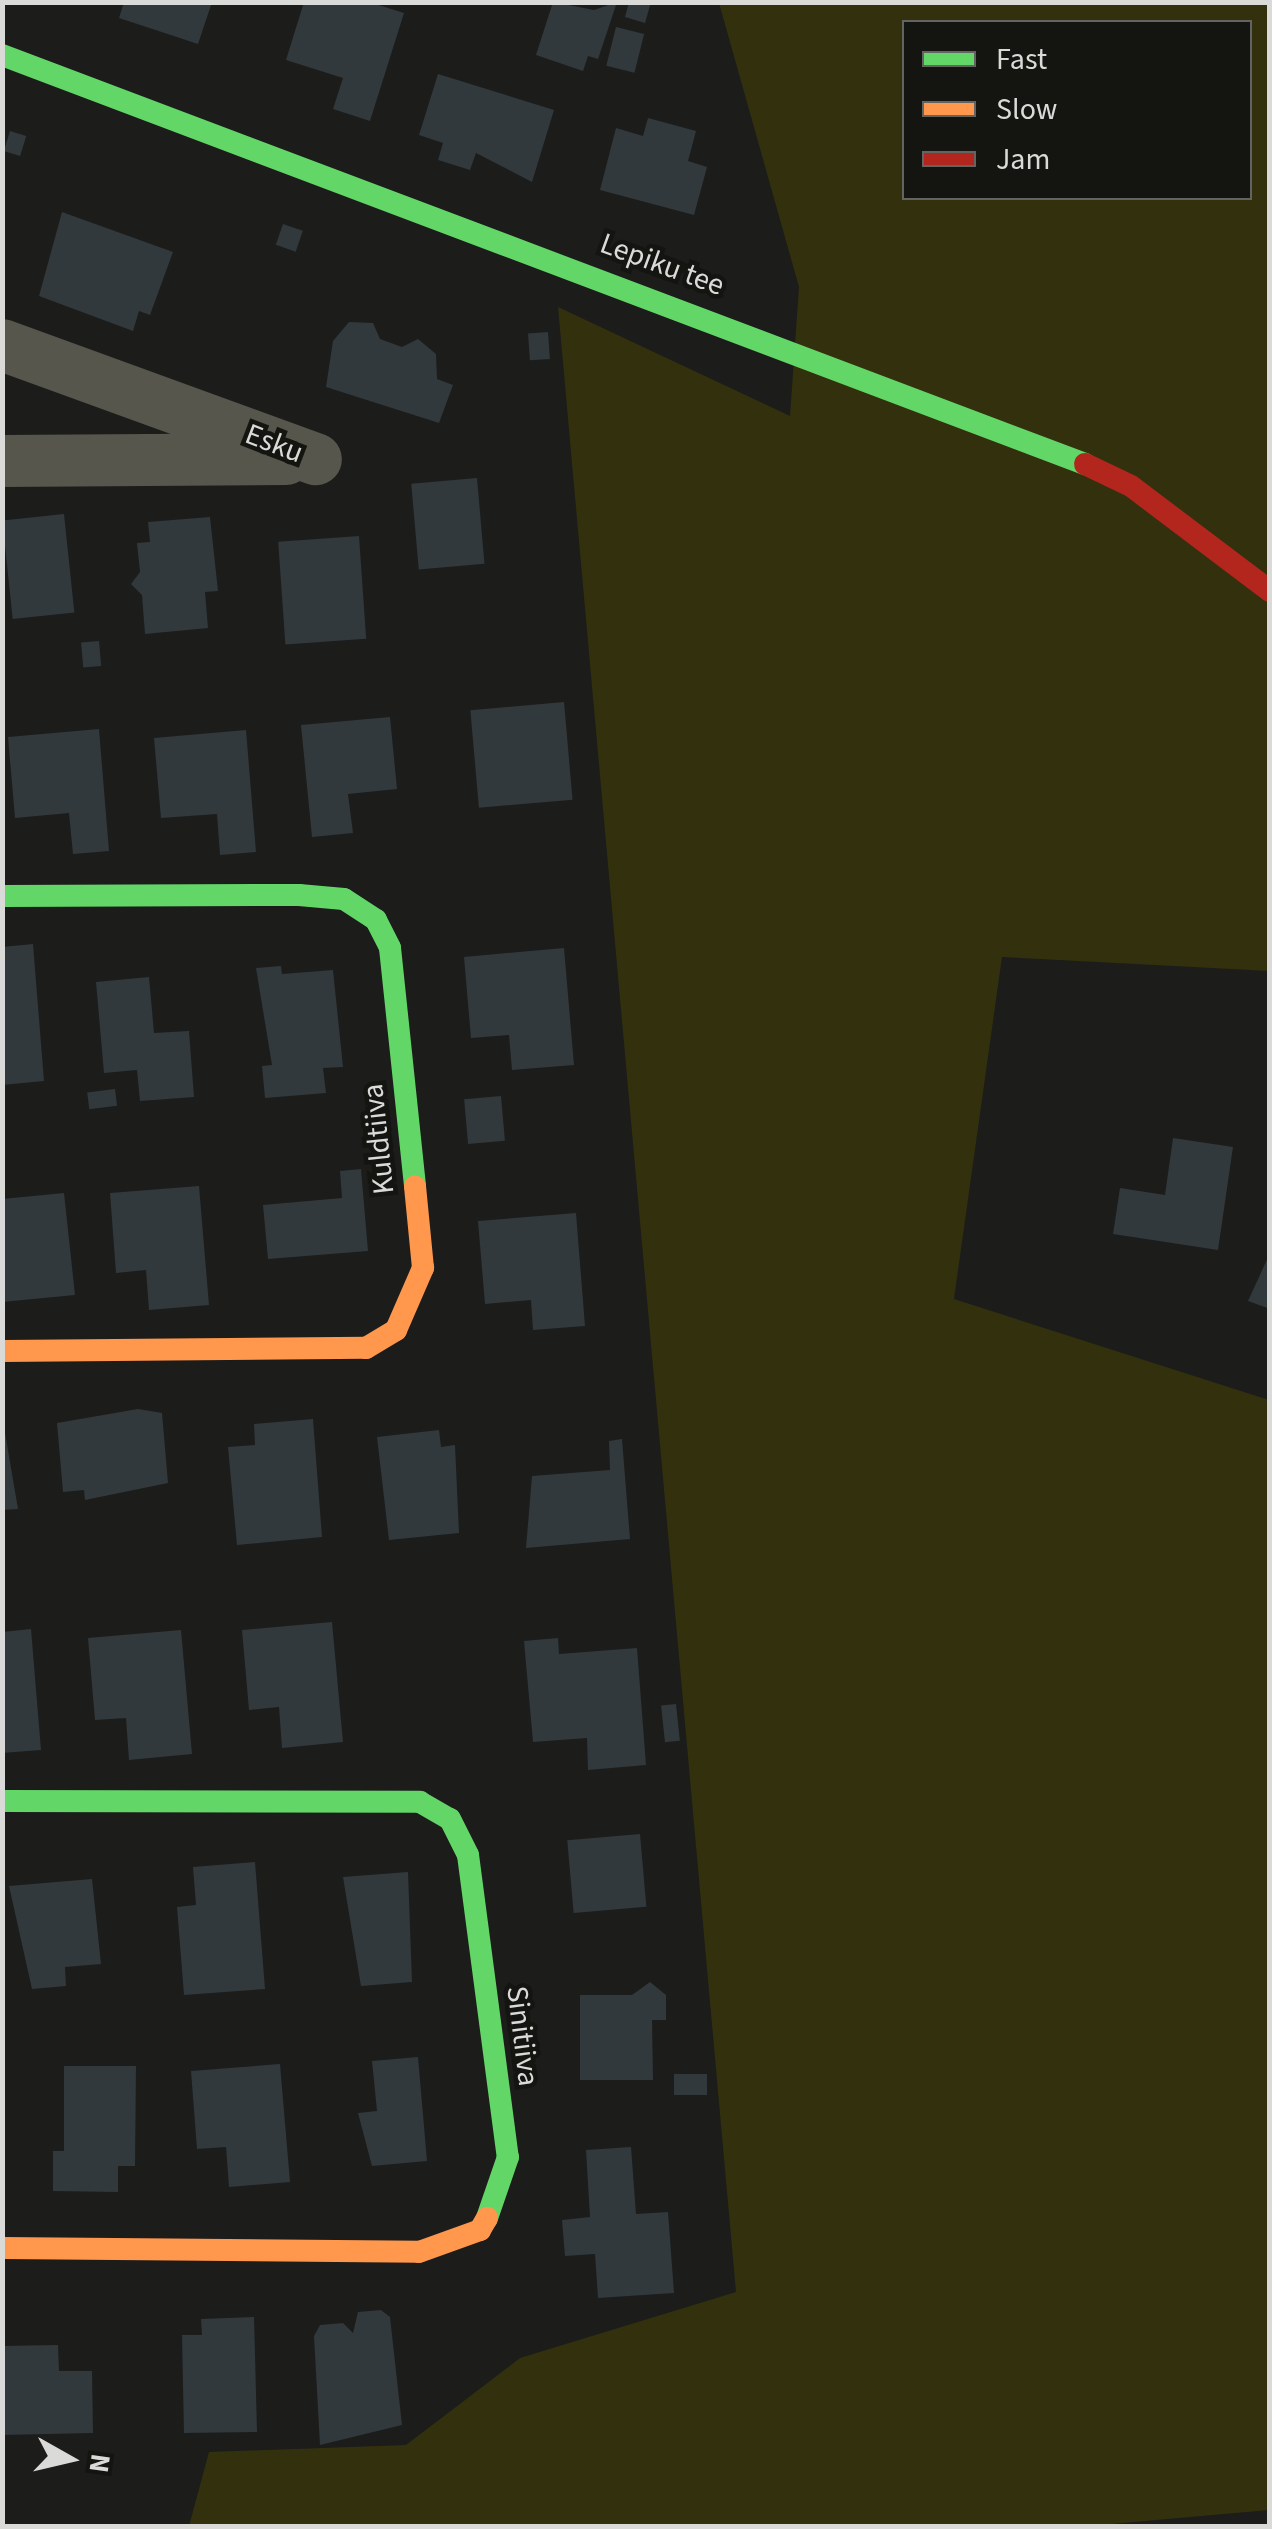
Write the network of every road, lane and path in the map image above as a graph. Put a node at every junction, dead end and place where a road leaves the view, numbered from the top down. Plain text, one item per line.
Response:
1 (2, 55) edge
2 (2, 345) edge
3 (2, 461) edge
4 (1270, 591) edge
5 (2, 896) edge
6 (2, 1350) edge
7 (2, 1801) edge
8 (2, 2248) edge

1 - 4 street, Lepiku tee
2 - 3 street, Esku
5 - 6 street, Kuldtiiva
7 - 8 street, Sinitiiva

